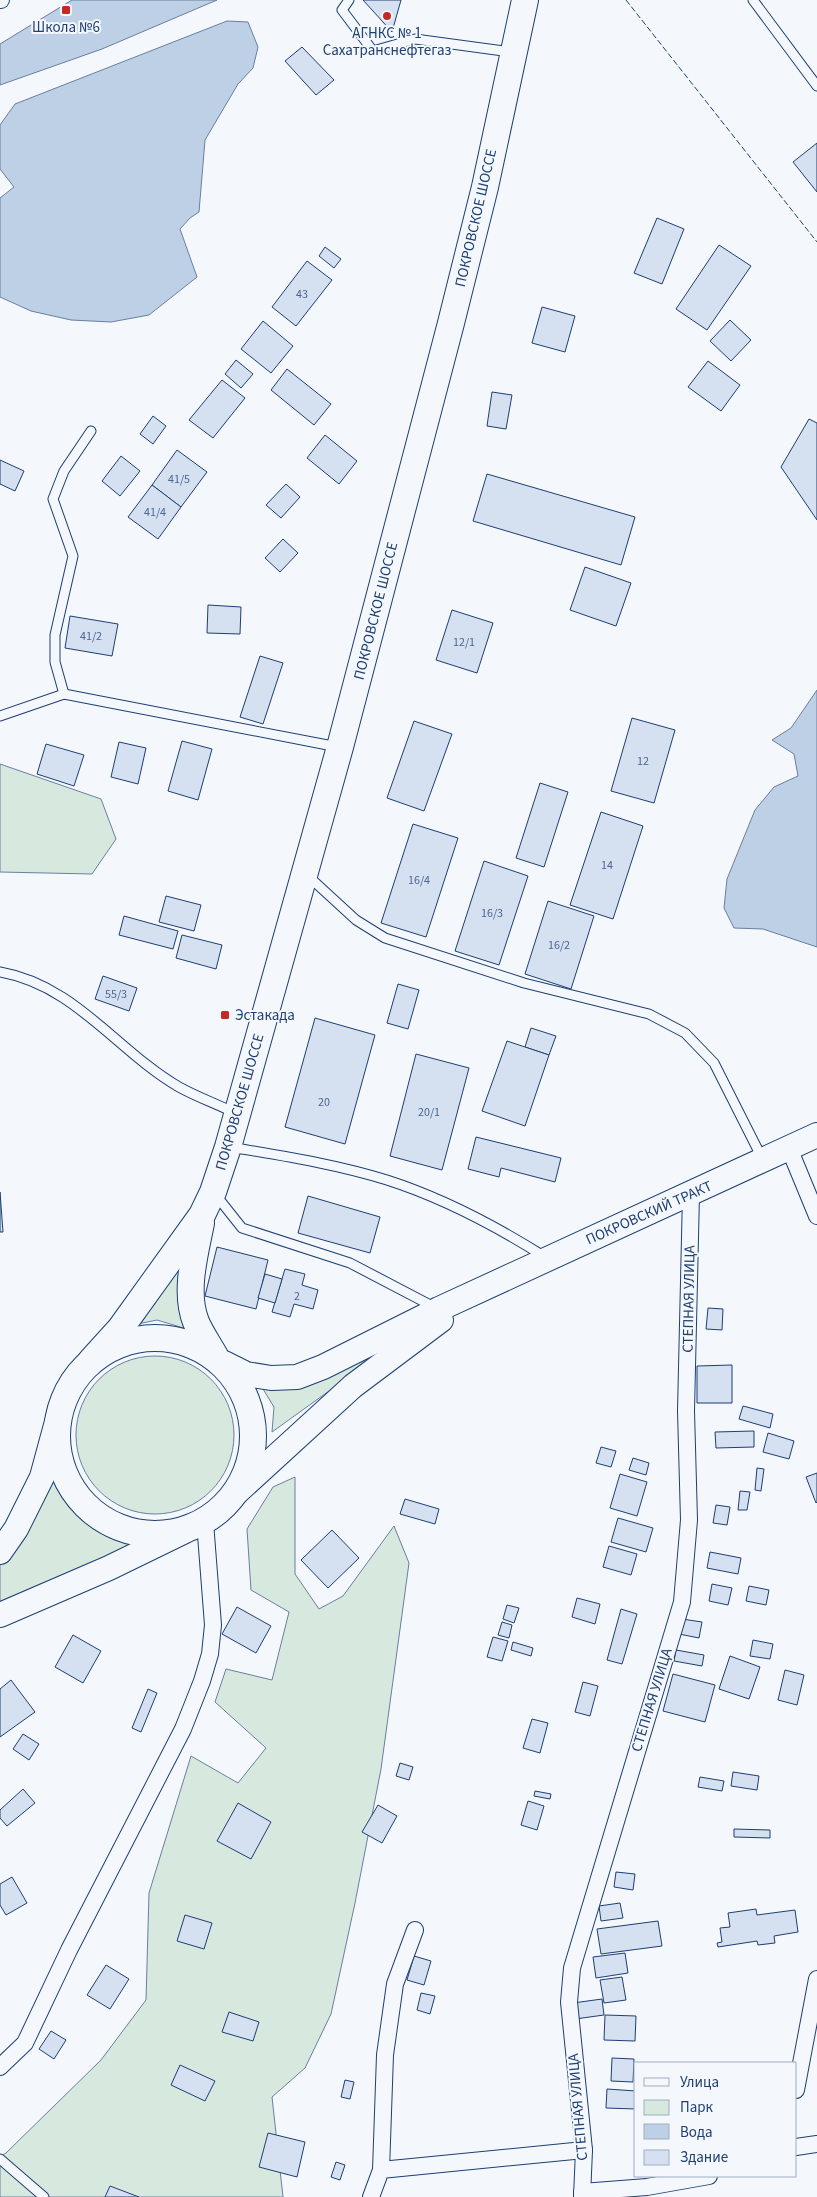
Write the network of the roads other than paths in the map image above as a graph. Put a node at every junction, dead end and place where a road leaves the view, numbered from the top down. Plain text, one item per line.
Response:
1 (349, 0) edge
2 (525, 0) edge
3 (753, 0) edge
4 (514, 52) junction
5 (817, 86) edge
6 (91, 431) dead end
7 (64, 694) junction
8 (0, 716) edge
9 (340, 747) junction
10 (306, 874) junction
11 (0, 972) edge
12 (237, 1114) junction
13 (817, 1135) edge
14 (228, 1147) junction
15 (789, 1148) junction
16 (763, 1160) junction
17 (691, 1194) junction
18 (208, 1203) junction
19 (817, 1216) edge
20 (548, 1259) junction
21 (481, 1291) junction
22 (438, 1309) junction
23 (220, 1359) junction
24 (92, 1361) junction
25 (61, 1407) junction
26 (236, 1493) junction
27 (195, 1526) junction
28 (0, 1552) edge
29 (0, 1615) edge
30 (415, 1930) dead end
31 (817, 1979) edge
32 (0, 2068) edge
33 (797, 2085) edge
34 (817, 2144) edge
35 (797, 2147) edge
36 (584, 2150) junction
37 (0, 2159) edge
38 (381, 2170) junction
39 (703, 2177) edge
40 (582, 2194) edge
41 (44, 2197) edge
42 (371, 2197) edge

1 - 4 lane
2 - 4 main road, ПОКРОВСКОЕ ШОССЕ
3 - 5 lane
4 - 9 main road, ПОКРОВСКОЕ ШОССЕ
6 - 7 lane
7 - 8 lane
7 - 9 lane
9 - 10 main road, ПОКРОВСКОЕ ШОССЕ
10 - 12 main road, ПОКРОВСКОЕ ШОССЕ
10 - 16 lane
11 - 12 lane
12 - 14 main road, ПОКРОВСКОЕ ШОССЕ
13 - 15 main road, ПОКРОВСКИЙ ТРАКТ
14 - 18 main road, ПОКРОВСКОЕ ШОССЕ
14 - 20 lane
15 - 16 main road, ПОКРОВСКИЙ ТРАКТ
15 - 19 street
16 - 17 main road, ПОКРОВСКИЙ ТРАКТ
17 - 20 main road, ПОКРОВСКИЙ ТРАКТ
17 - 36 street, СТЕПНАЯ УЛИЦА
18 - 22 lane
18 - 23 main road, ПОКРОВСКОЕ ШОССЕ
18 - 24 main road, ПОКРОВСКОЕ ШОССЕ
20 - 21 main road, ПОКРОВСКИЙ ТРАКТ
21 - 22 main road
21 - 26 main road
22 - 23 main road
23 - 24 main road
23 - 26 main road, ПОКРОВСКОЕ ШОССЕ
24 - 25 main road, ПОКРОВСКОЕ ШОССЕ
25 - 27 main road, ПОКРОВСКОЕ ШОССЕ
25 - 28 main road
26 - 27 main road, ПОКРОВСКОЕ ШОССЕ
27 - 29 main road
27 - 32 street
30 - 38 street
31 - 33 street
34 - 35 street
36 - 38 street
36 - 40 street, СТЕПНАЯ УЛИЦА
37 - 41 lane
38 - 42 street
39 - 40 street

